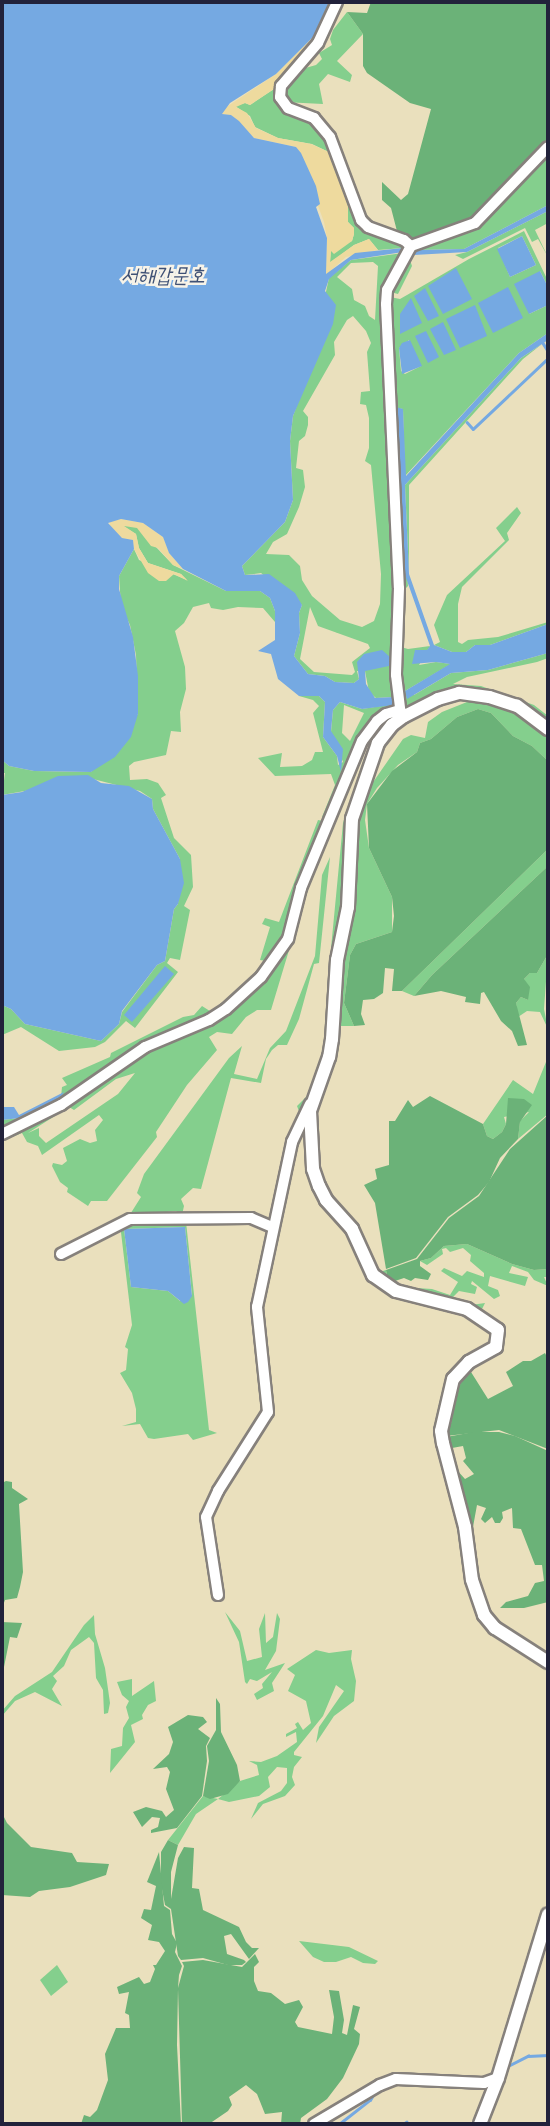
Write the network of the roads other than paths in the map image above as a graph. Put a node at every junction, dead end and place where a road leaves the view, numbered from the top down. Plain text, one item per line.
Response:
1 (337, 2) edge
2 (548, 147) edge
3 (411, 246) junction
4 (402, 713) junction
5 (548, 729) edge
6 (312, 1102) junction
7 (2, 1135) edge
8 (272, 1227) junction
9 (61, 1254) dead end
10 (218, 1595) dead end
11 (548, 1662) edge
12 (548, 1914) edge
13 (498, 2078) junction
14 (314, 2124) edge
15 (480, 2124) edge

1 - 3 street
2 - 3 street
3 - 4 street
4 - 5 street
4 - 6 street
4 - 7 street
6 - 8 street
6 - 11 street
8 - 9 street
8 - 10 street
12 - 13 street
13 - 14 street
13 - 15 street

